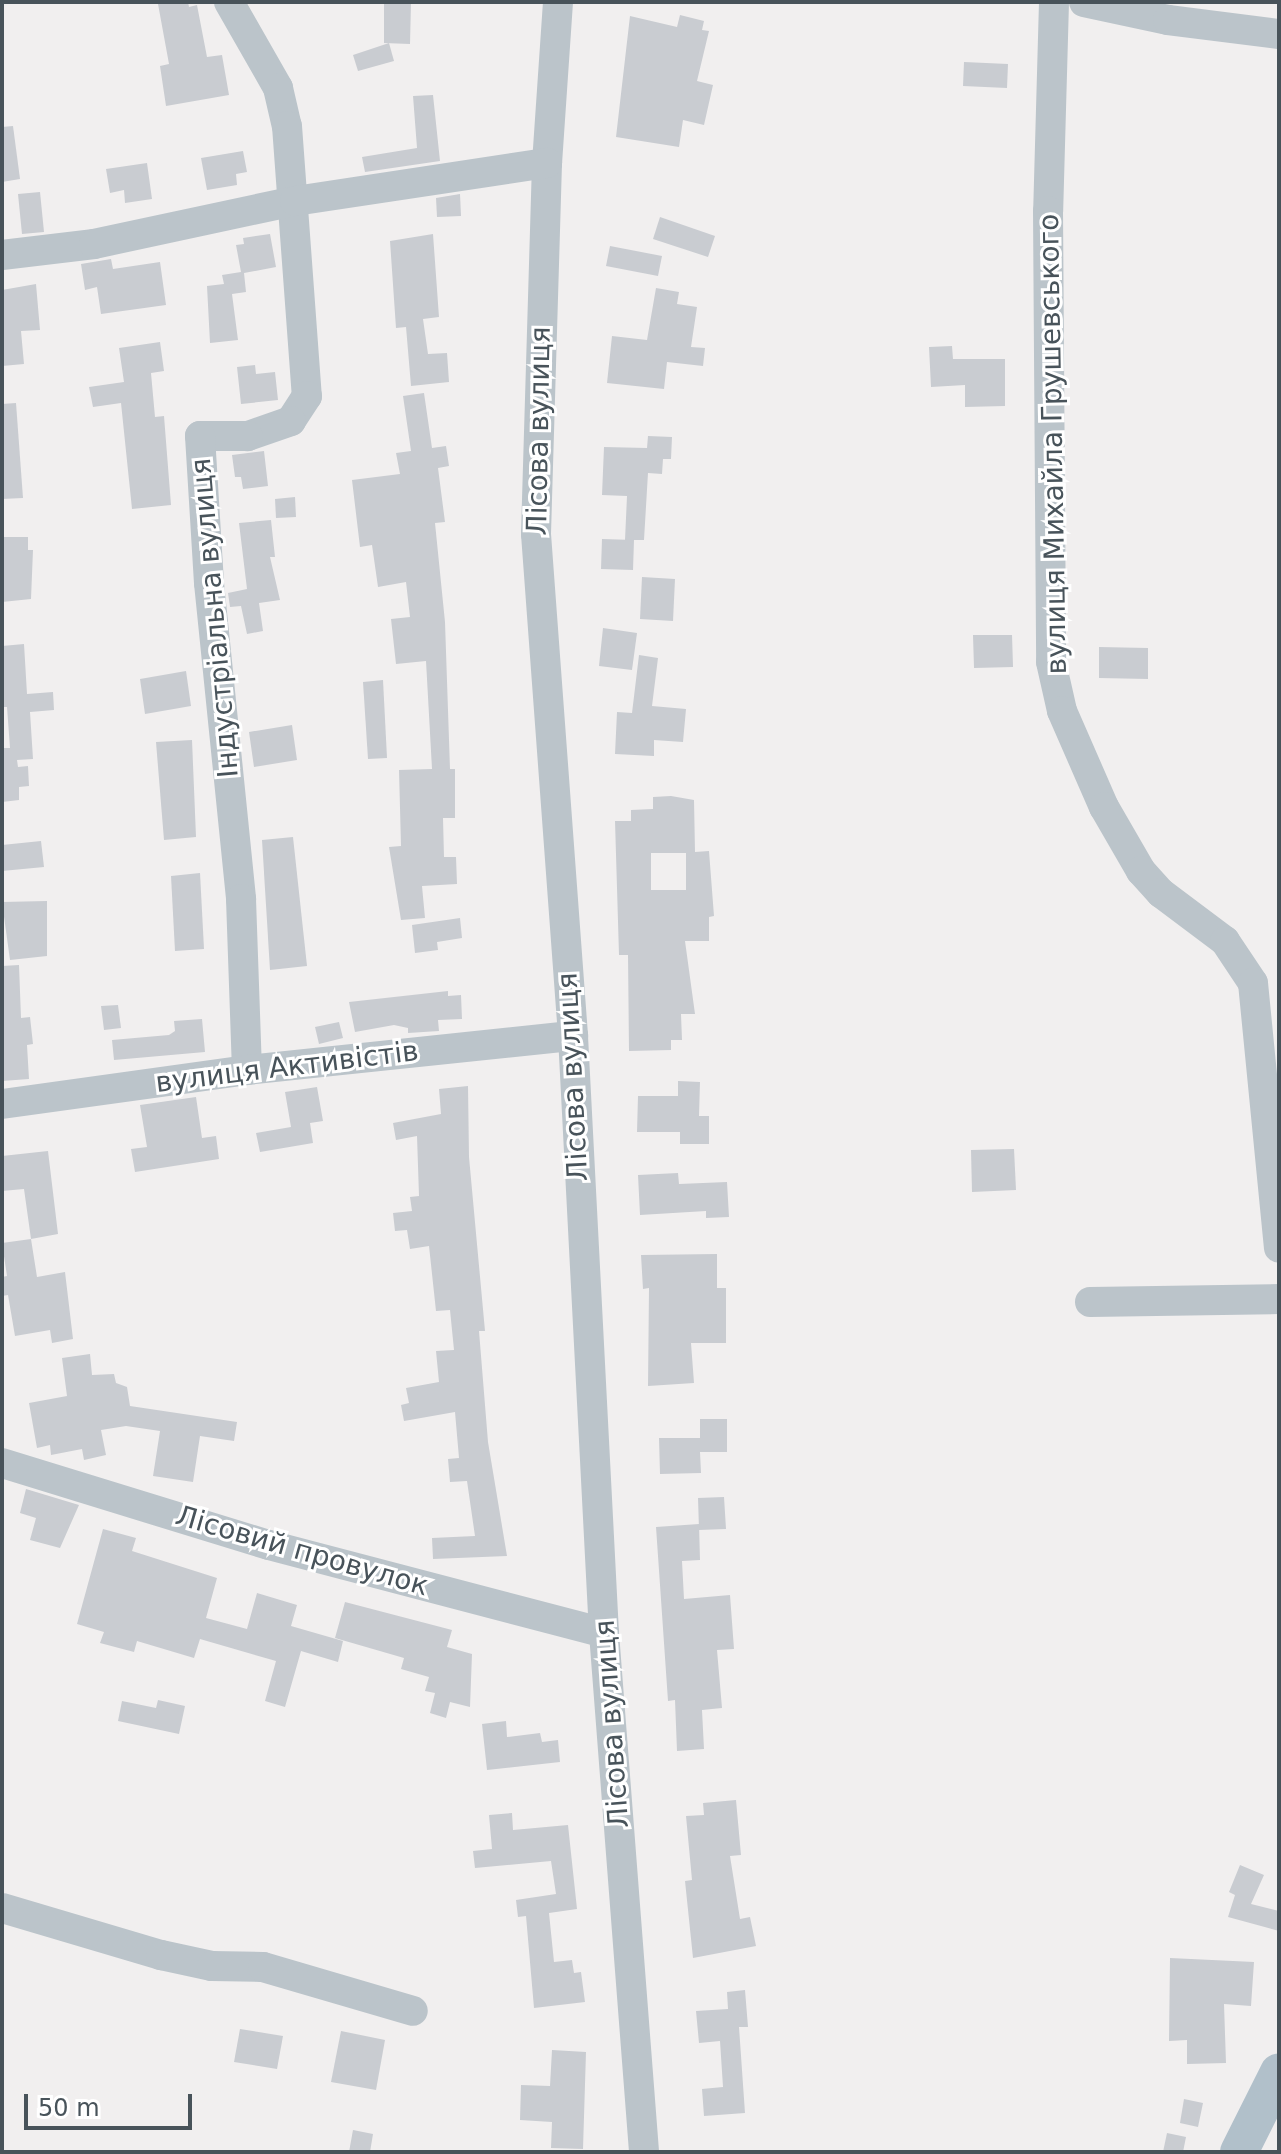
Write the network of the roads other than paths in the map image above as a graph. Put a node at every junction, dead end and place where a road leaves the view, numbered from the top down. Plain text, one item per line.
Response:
1 (229, 2) edge
2 (558, 2) edge
3 (1054, 2) edge
4 (1084, 2) edge
5 (1279, 34) edge
6 (547, 163) junction
7 (295, 201) junction
8 (2, 255) edge
9 (573, 1036) junction
10 (247, 1070) junction
11 (2, 1104) edge
12 (1279, 1248) edge
13 (1279, 1299) edge
14 (1090, 1302) dead end
15 (2, 1463) edge
16 (604, 1633) junction
17 (2, 1908) edge
18 (413, 2011) dead end
19 (1279, 2072) edge
20 (644, 2152) edge
21 (1239, 2152) edge

1 - 7 street
2 - 6 street, Лісова вулиця
3 - 12 street, вулиця Михайла Грушевського
4 - 5 street
6 - 7 street
6 - 9 street, Лісова вулиця
7 - 8 street
7 - 10 street, Індустріальна вулиця
9 - 10 street, вулиця Активістів
9 - 16 street, Лісова вулиця
10 - 11 street, вулиця Активістів
13 - 14 street
15 - 16 street, Лісовий провулок
16 - 20 street, Лісова вулиця
17 - 18 street
19 - 21 main road

